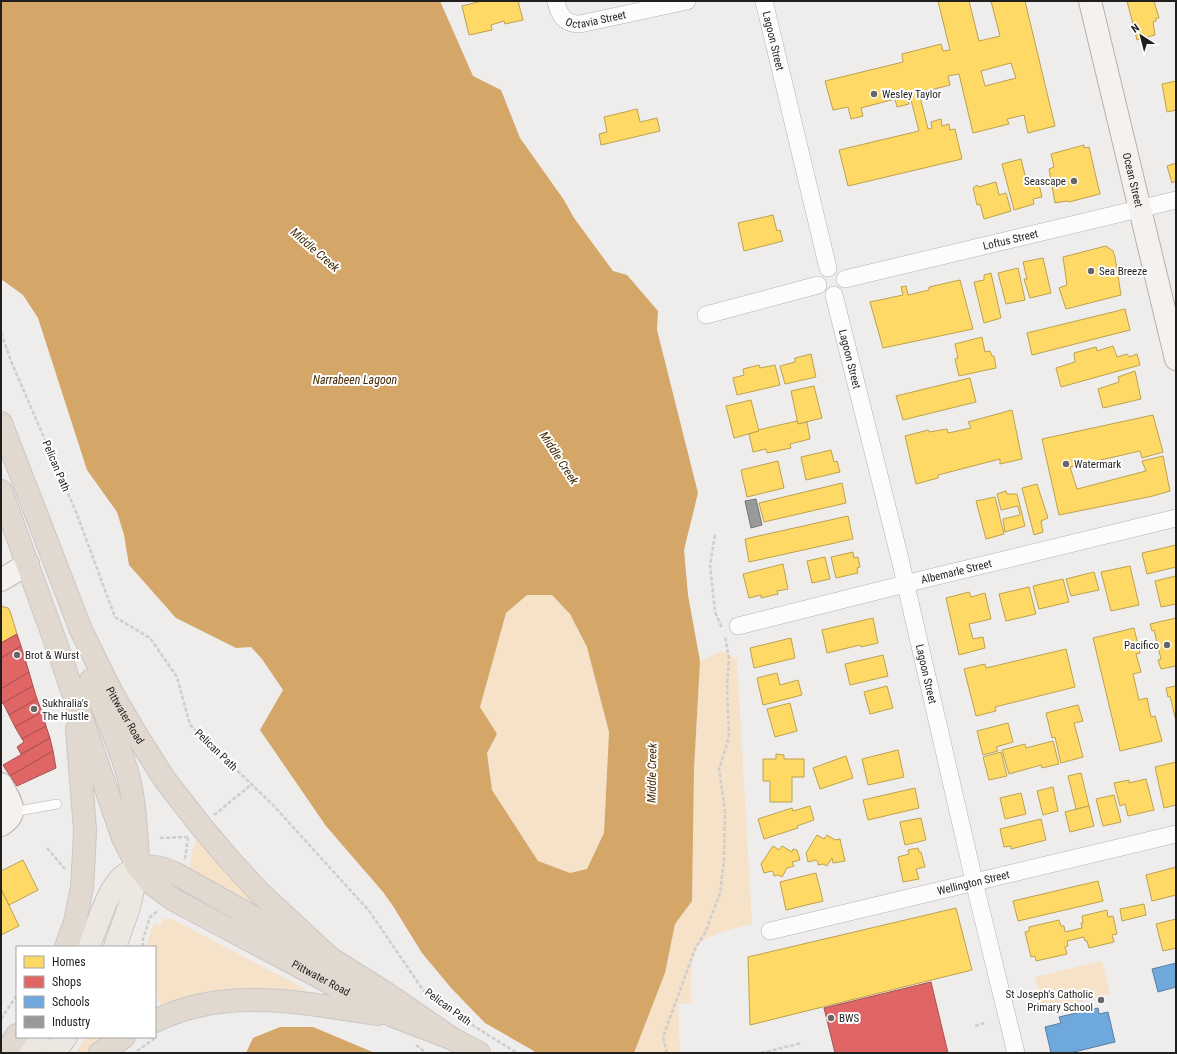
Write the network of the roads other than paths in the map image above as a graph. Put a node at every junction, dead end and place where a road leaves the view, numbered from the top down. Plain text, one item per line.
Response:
1 (687, 1) edge
2 (764, 1) edge
3 (1090, 1) edge
4 (557, 5) edge
5 (1176, 200) edge
6 (1139, 208) junction
7 (828, 268) junction
8 (845, 279) junction
9 (818, 285) junction
10 (834, 295) junction
11 (706, 315) dead end
12 (1176, 359) edge
13 (1, 423) edge
14 (1, 491) edge
15 (1176, 518) edge
16 (28, 564) junction
17 (1, 580) edge
18 (905, 584) junction
19 (81, 630) junction
20 (731, 631) road end
21 (76, 703) junction
22 (1, 784) edge
23 (57, 804) dead end
24 (7, 819) edge
25 (1176, 834) edge
26 (138, 867) junction
27 (974, 883) junction
28 (770, 931) dead end
29 (66, 946) edge
30 (88, 946) edge
31 (115, 946) edge
32 (330, 958) junction
33 (393, 1016) junction
34 (156, 1028) edge
35 (16, 1036) edge
36 (38, 1038) edge
37 (65, 1038) edge
38 (122, 1038) edge
39 (451, 1038) junction
40 (5, 1053) edge
41 (28, 1053) edge
42 (54, 1053) edge
43 (100, 1053) edge
44 (479, 1053) edge
45 (1016, 1053) edge

1 - 4 street, Octavia Street
2 - 7 street, Lagoon Street
3 - 6 street, Ocean Street
5 - 6 street, Loftus Street
6 - 8 street, Loftus Street
6 - 12 street, Ocean Street
7 - 8 street
7 - 9 street
8 - 10 street
9 - 10 street
9 - 11 street
10 - 18 street, Lagoon Street
13 - 19 highway, Pittwater Road
14 - 16 highway, Pittwater Road
15 - 18 street, Albemarle Street
16 - 17 street
16 - 21 highway, Pittwater Road
18 - 20 street, Albemarle Street
18 - 27 street, Lagoon Street
19 - 26 highway
19 - 32 highway, Pittwater Road
21 - 26 highway, Pittwater Road
21 - 29 highway
22 - 24 street
23 - 24 lane
25 - 27 street, Wellington Street
26 - 30 main road
26 - 31 main road
26 - 32 highway, Pittwater Road
26 - 33 highway, Pittwater Road
27 - 28 street, Wellington Street
27 - 45 street, Lagoon Street
32 - 39 highway, Pittwater Road
33 - 34 highway
33 - 39 highway, Pittwater Road
35 - 40 highway
36 - 41 main road
37 - 42 main road
38 - 43 highway
39 - 44 highway, Pittwater Road

